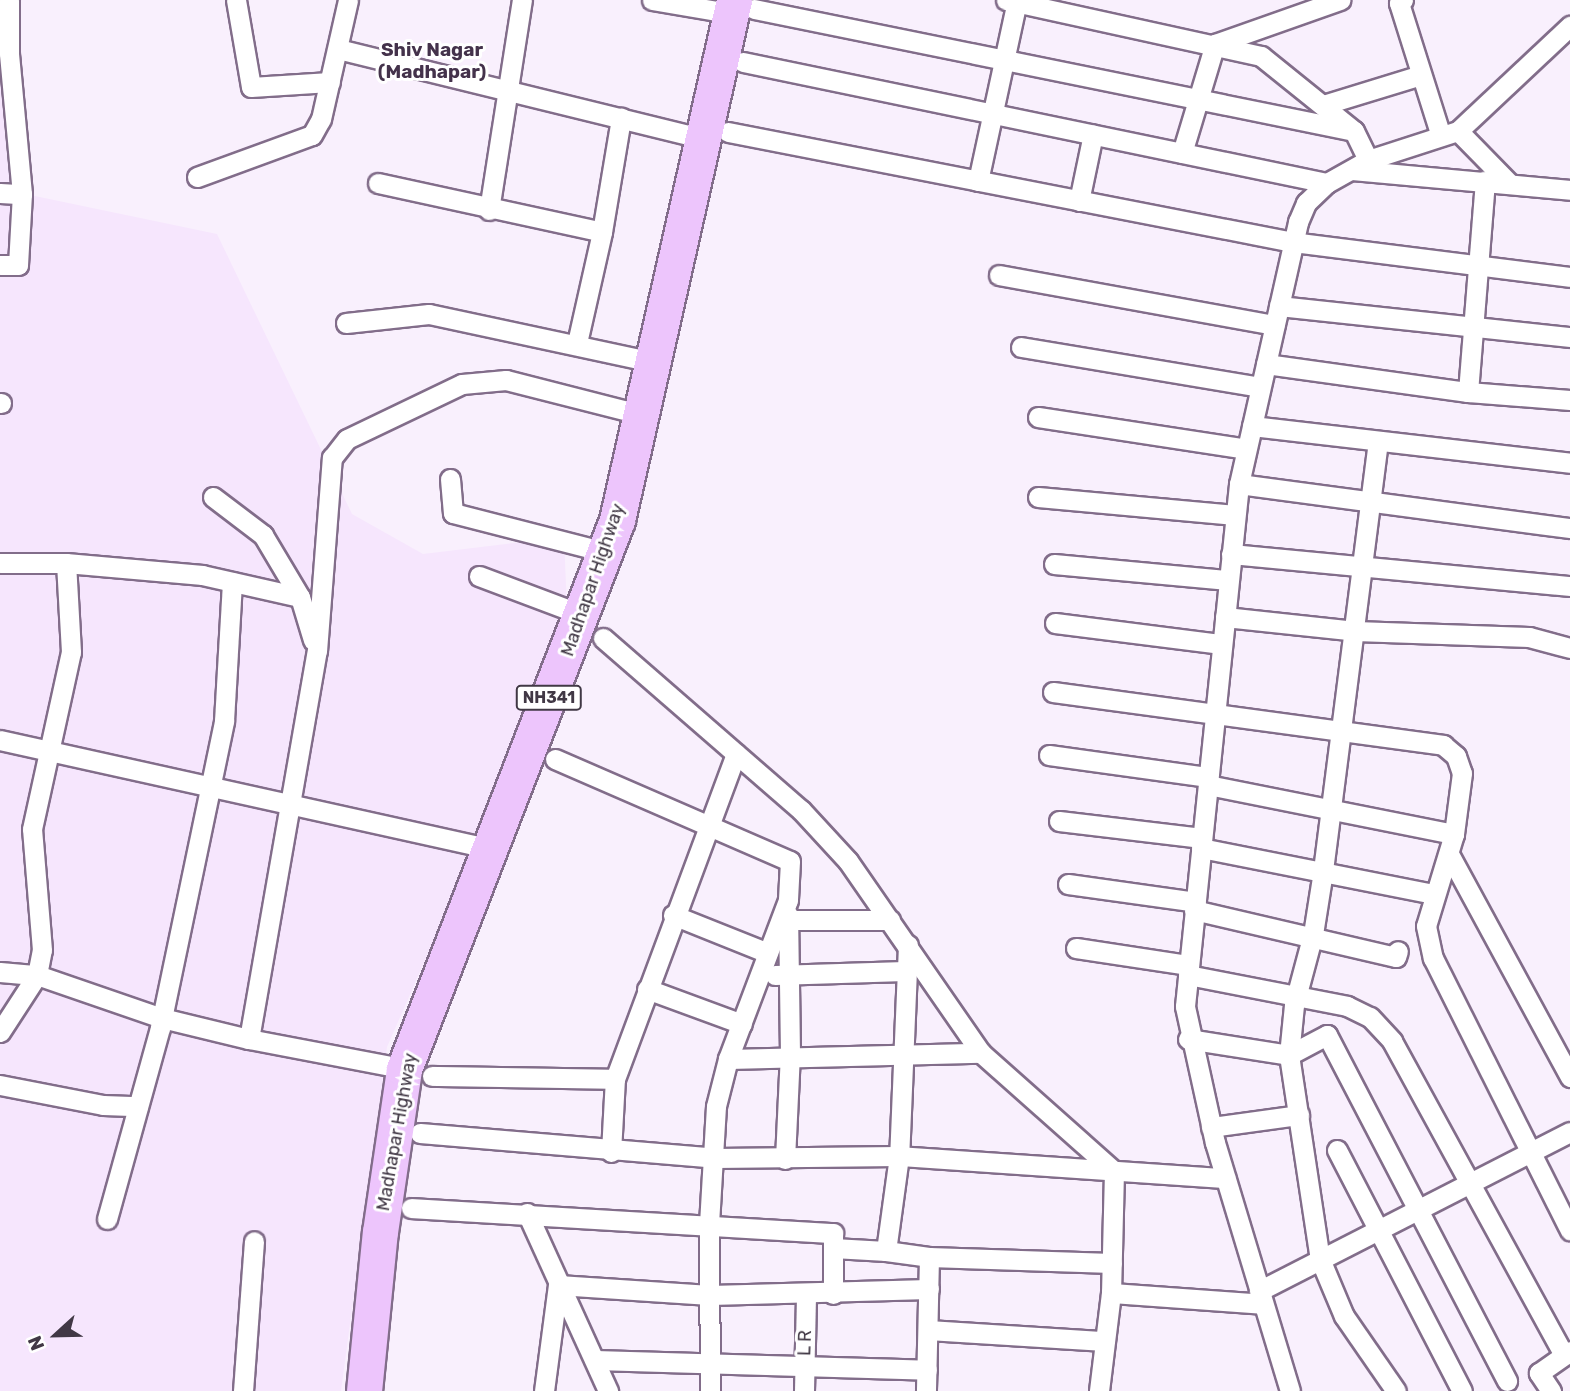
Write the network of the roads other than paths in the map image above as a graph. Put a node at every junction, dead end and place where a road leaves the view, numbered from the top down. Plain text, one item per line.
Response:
1 (9, 0) edge
2 (236, 0) edge
3 (348, 0) edge
4 (522, 0) edge
5 (652, 0) edge
6 (1340, 0) edge
7 (1403, 0) edge
8 (1020, 1) edge
9 (740, 5) edge
10 (1570, 26) edge
11 (1215, 44) junction
12 (338, 48) junction
13 (4, 53) edge
14 (1004, 58) junction
15 (743, 62) dead end
16 (1421, 75) junction
17 (330, 82) junction
18 (510, 90) junction
19 (1200, 99) junction
20 (1323, 106) junction
21 (993, 114) junction
22 (621, 118) junction
23 (8, 125) edge
24 (1354, 131) junction
25 (727, 132) dead end
26 (1449, 133) junction
27 (1093, 134) junction
28 (695, 137) dead end
29 (1182, 153) junction
30 (1368, 160) junction
31 (1349, 169) junction
32 (197, 177) dead end
33 (978, 181) junction
34 (1485, 181) junction
35 (378, 183) dead end
36 (1327, 183) junction
37 (1509, 183) junction
38 (1568, 185) edge
39 (0, 194) edge
40 (22, 194) junction
41 (1079, 201) junction
42 (489, 210) junction
43 (602, 232) junction
44 (1293, 242) junction
45 (0, 265) edge
46 (1476, 265) junction
47 (999, 275) dead end
48 (1570, 277) edge
49 (1277, 316) junction
50 (346, 323) dead end
51 (1473, 327) junction
52 (1570, 337) edge
53 (577, 342) junction
54 (1021, 347) dead end
55 (644, 359) dead end
56 (1266, 364) junction
57 (1260, 387) junction
58 (1468, 392) junction
59 (1570, 400) edge
60 (632, 412) dead end
61 (1038, 417) dead end
62 (1252, 426) junction
63 (1378, 440) junction
64 (1246, 449) junction
65 (1570, 463) edge
66 (450, 479) dead end
67 (1238, 484) junction
68 (213, 497) dead end
69 (1038, 497) dead end
70 (1370, 500) junction
71 (1235, 515) junction
72 (1570, 528) edge
73 (597, 550) dead end
74 (1231, 554) junction
75 (0, 562) edge
76 (66, 563) junction
77 (1054, 565) dead end
78 (1362, 570) junction
79 (479, 576) dead end
80 (1228, 580) junction
81 (232, 582) junction
82 (1570, 586) edge
83 (300, 597) junction
84 (575, 612) dead end
85 (1225, 617) junction
86 (1055, 623) dead end
87 (1355, 631) junction
88 (603, 638) dead end
89 (1568, 641) edge
90 (1222, 644) junction
91 (317, 652) junction
92 (1053, 692) dead end
93 (1215, 711) junction
94 (1341, 733) junction
95 (0, 740) edge
96 (51, 748) junction
97 (736, 754) junction
98 (1049, 755) dead end
99 (555, 759) dead end
100 (1208, 781) junction
101 (211, 787) junction
102 (290, 803) junction
103 (1328, 811) junction
104 (1059, 821) dead end
105 (708, 824) junction
106 (1454, 834) junction
107 (1202, 843) junction
108 (481, 846) dead end
109 (1449, 854) junction
110 (1323, 871) junction
111 (1068, 884) dead end
112 (1434, 894) junction
113 (1195, 906) junction
114 (788, 910) junction
115 (673, 915) junction
116 (890, 920) junction
117 (1313, 934) junction
118 (908, 945) junction
119 (1076, 948) dead end
120 (1398, 951) dead end
121 (768, 954) junction
122 (1188, 970) junction
123 (905, 971) junction
124 (0, 972) edge
125 (760, 974) junction
126 (37, 975) junction
127 (787, 976) junction
128 (647, 989) junction
129 (1296, 997) junction
130 (162, 1018) junction
131 (741, 1024) junction
132 (0, 1032) edge
133 (249, 1039) junction
134 (1188, 1039) junction
135 (981, 1053) junction
136 (790, 1054) junction
137 (903, 1054) junction
138 (1289, 1055) junction
139 (728, 1059) junction
140 (396, 1067) dead end
141 (432, 1076) dead end
142 (1570, 1077) edge
143 (615, 1079) junction
144 (0, 1085) edge
145 (138, 1105) junction
146 (1299, 1115) junction
147 (1211, 1127) junction
148 (1570, 1132) edge
149 (421, 1133) dead end
150 (1337, 1150) dead end
151 (611, 1152) junction
152 (1529, 1153) junction
153 (898, 1156) junction
154 (715, 1158) junction
155 (785, 1159) junction
156 (1115, 1171) junction
157 (1225, 1178) junction
158 (1469, 1183) junction
159 (411, 1208) dead end
160 (1416, 1210) junction
161 (527, 1213) junction
162 (107, 1219) dead end
163 (709, 1225) junction
164 (1376, 1230) junction
165 (1570, 1230) edge
166 (254, 1241) dead end
167 (833, 1248) junction
168 (886, 1251) junction
169 (929, 1257) junction
170 (1320, 1259) junction
171 (1112, 1263) junction
172 (558, 1285) junction
173 (929, 1289) junction
174 (1111, 1293) junction
175 (833, 1294) junction
176 (710, 1295) junction
177 (806, 1295) junction
178 (1261, 1297) junction
179 (928, 1330) junction
180 (1105, 1341) junction
181 (1567, 1353) edge
182 (596, 1360) junction
183 (711, 1366) junction
184 (804, 1367) junction
185 (927, 1370) junction
186 (1507, 1381) dead end
187 (243, 1391) edge
188 (365, 1391) edge
189 (384, 1391) edge
190 (544, 1391) edge
191 (608, 1391) edge
192 (710, 1391) edge
193 (804, 1391) edge
194 (926, 1391) edge
195 (1099, 1391) edge
196 (1290, 1391) edge
197 (1396, 1391) edge
198 (1462, 1391) edge
199 (1551, 1391) edge

1 - 13 street
2 - 17 street
3 - 12 street
4 - 18 street
5 - 9 street
6 - 11 street
7 - 16 street
8 - 11 street
8 - 14 street
9 - 14 street
9 - 188 highway, Madhapar Highway / NH341
9 - 189 highway, Madhapar Highway / NH341
10 - 26 street
11 - 19 street
11 - 20 street
12 - 17 street
12 - 18 street
13 - 23 street
14 - 19 street
14 - 21 street
15 - 21 street
16 - 20 street
16 - 26 street
17 - 32 street
18 - 22 street
18 - 42 street
19 - 24 street
19 - 29 street
20 - 24 street
21 - 27 street
21 - 33 street
22 - 28 street
22 - 43 street
23 - 40 street
24 - 30 street
25 - 33 street
26 - 30 street
26 - 37 street
27 - 29 street
27 - 41 street
29 - 36 street
30 - 31 street
31 - 34 street
31 - 36 street
33 - 41 street
34 - 37 street
34 - 46 street
35 - 42 street
36 - 44 street
37 - 38 street
39 - 40 street
40 - 45 street
41 - 44 street
42 - 43 street
43 - 53 street
44 - 46 street
44 - 49 street
46 - 48 street
46 - 51 street
47 - 49 street
49 - 51 street
49 - 56 street
50 - 53 street
51 - 52 street
51 - 58 street
53 - 55 street
54 - 57 street
56 - 57 street
56 - 58 street
57 - 62 street
58 - 59 street
60 - 91 street
61 - 64 street
62 - 63 street
62 - 64 street
63 - 65 street
63 - 70 street
64 - 67 street
66 - 73 street
67 - 70 street
67 - 71 street
68 - 83 street
69 - 71 street
70 - 72 street
70 - 78 street
71 - 74 street
74 - 78 street
74 - 80 street
75 - 76 street
76 - 81 street
76 - 96 street
77 - 80 street
78 - 82 street
78 - 87 street
79 - 84 street
80 - 85 street
81 - 83 street
81 - 101 street
83 - 91 street
85 - 87 street
85 - 90 street
86 - 90 street
87 - 89 street
87 - 94 street
88 - 97 street
90 - 93 street
91 - 102 street
92 - 93 street
93 - 94 street
93 - 100 street
94 - 103 street
94 - 106 street
95 - 96 street
96 - 101 street
96 - 126 street
97 - 105 street
97 - 116 street
98 - 100 street
99 - 105 street
100 - 103 street
100 - 107 street
101 - 102 street
101 - 130 street
102 - 108 street
102 - 133 street
103 - 106 street
103 - 110 street
104 - 107 street
105 - 114 street
105 - 115 street
106 - 109 street
107 - 110 street
107 - 113 street
109 - 112 street
109 - 142 street
110 - 112 street
110 - 117 street
111 - 113 street
112 - 152 street
113 - 117 street
113 - 122 street
114 - 116 street
114 - 121 street
114 - 127 street
115 - 121 street
115 - 128 street
116 - 118 street
117 - 120 street
117 - 129 street
118 - 123 street
118 - 135 street
119 - 122 street
121 - 125 street
122 - 129 street
122 - 134 street
123 - 127 street
123 - 137 street
124 - 126 street
125 - 127 street
125 - 131 street
126 - 130 street
126 - 132 street
127 - 136 street
128 - 131 street
128 - 143 street
129 - 138 street
129 - 158 street
130 - 133 street
130 - 145 street
131 - 139 street
133 - 140 street
134 - 138 street
134 - 147 street
135 - 137 street
135 - 156 street
136 - 137 street
136 - 139 street
136 - 155 street
137 - 153 street
138 - 146 street
138 - 160 street
139 - 154 street
141 - 143 street
143 - 151 street
144 - 145 street
145 - 162 street
146 - 147 street
146 - 170 street
147 - 157 street
148 - 152 street
149 - 151 street
150 - 164 street
151 - 154 street
152 - 158 street
152 - 165 street
153 - 155 street
153 - 156 street
153 - 168 street
154 - 155 street
154 - 163 street
156 - 157 street
156 - 171 street
157 - 178 street
158 - 160 street
158 - 181 street
159 - 161 street
160 - 164 street
160 - 186 street
161 - 163 street
161 - 172 street
163 - 167 street
163 - 176 street
164 - 170 street
164 - 198 street
166 - 187 street
167 - 168 street
167 - 175 street
168 - 169 street
169 - 171 street
169 - 173 street
170 - 178 street
170 - 197 street
171 - 174 street
172 - 176 street
172 - 182 street
172 - 190 street
173 - 175 street
173 - 179 street
174 - 178 street
174 - 180 street
175 - 177 street
176 - 177 street
176 - 183 street
177 - 184 street, L R
178 - 196 street
179 - 180 street
179 - 185 street
180 - 195 street
181 - 199 street
182 - 183 street
182 - 191 street
183 - 184 street
183 - 192 street
184 - 185 street
184 - 193 street, L R
185 - 194 street

